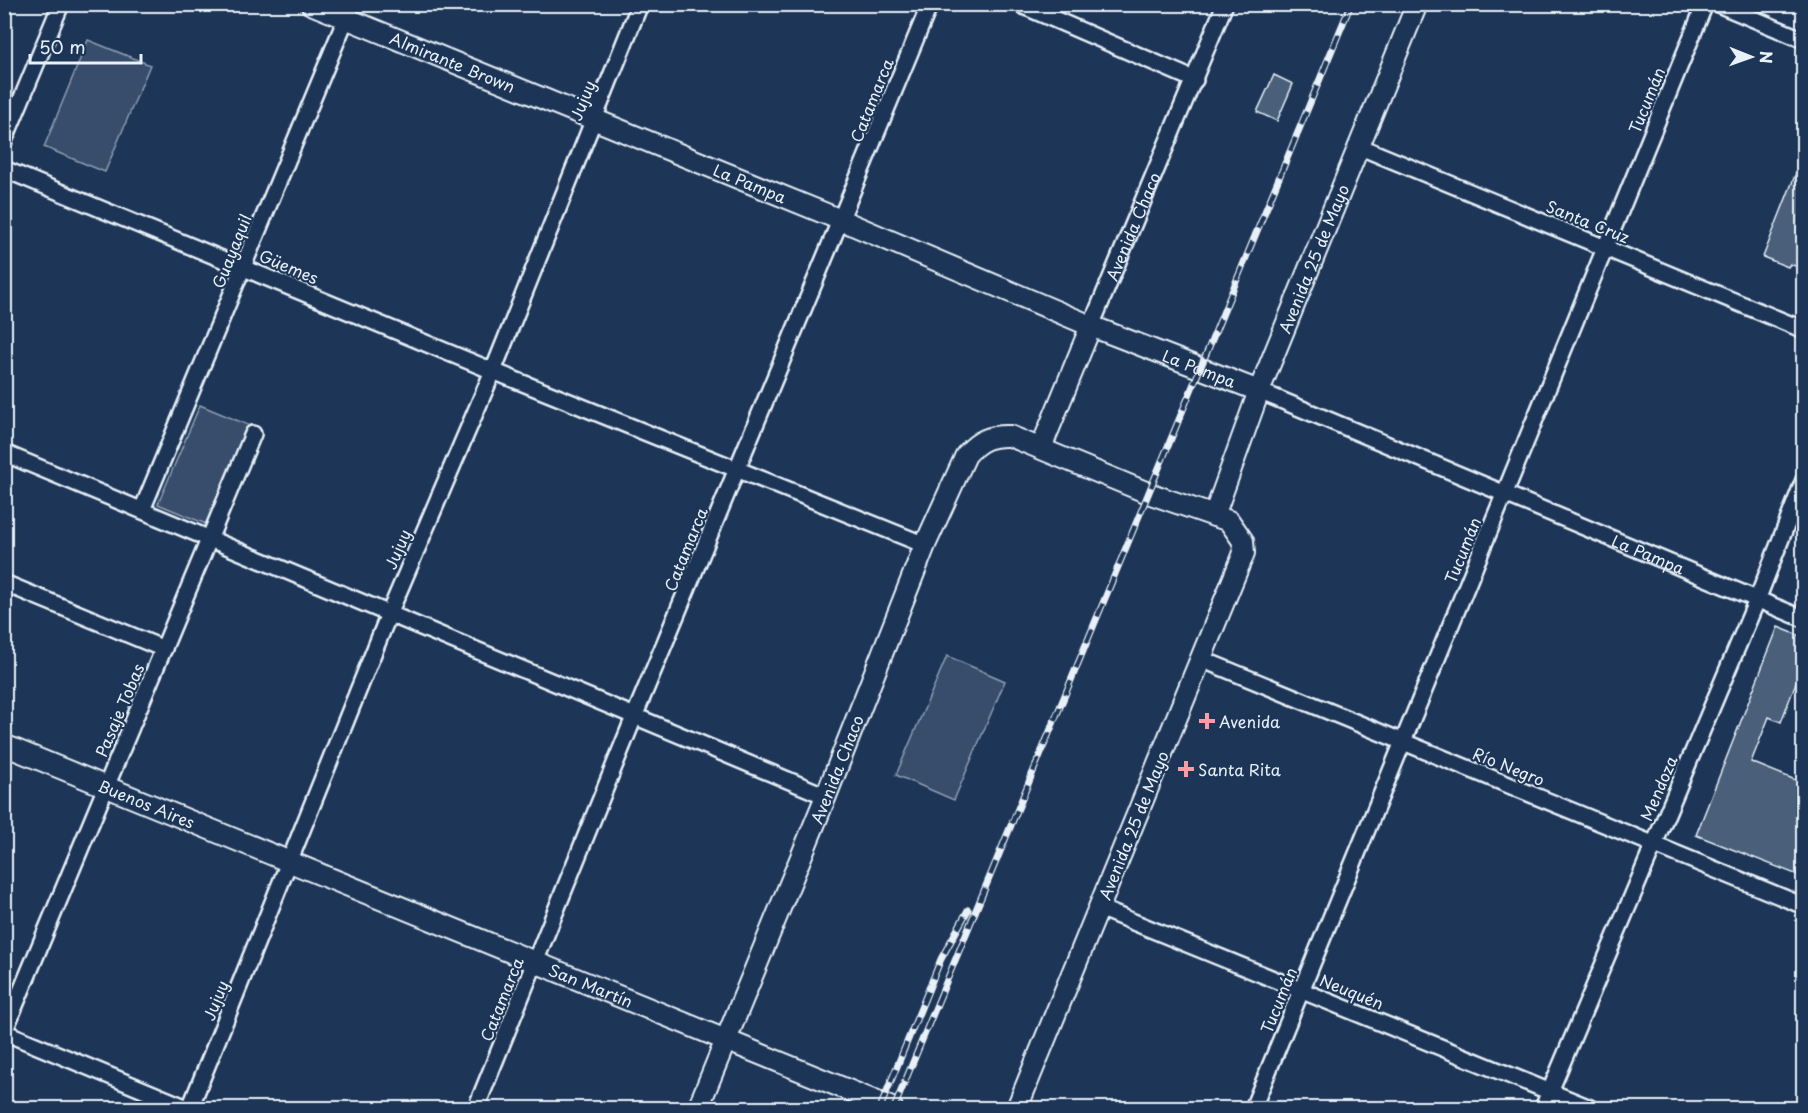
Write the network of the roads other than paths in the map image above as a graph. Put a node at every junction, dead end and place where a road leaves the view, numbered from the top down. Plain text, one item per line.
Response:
1 (62, 4) edge
2 (311, 4) edge
3 (640, 4) edge
4 (930, 4) edge
5 (1019, 4) edge
6 (1225, 4) edge
7 (1417, 4) edge
8 (1705, 4) edge
9 (1718, 4) edge
10 (349, 12) edge
11 (1803, 40) edge
12 (1195, 80) junction
13 (594, 118) junction
14 (4, 141) edge
15 (1358, 146) junction
16 (4, 169) edge
17 (841, 220) junction
18 (1605, 248) junction
19 (244, 267) junction
20 (1091, 326) junction
21 (1803, 330) edge
22 (493, 371) junction
23 (1259, 391) junction
24 (253, 434) dead end
25 (1041, 448) junction
26 (4, 453) edge
27 (738, 468) junction
28 (1803, 480) edge
29 (1505, 493) junction
30 (142, 510) junction
31 (1214, 516) junction
32 (210, 538) junction
33 (925, 545) junction
34 (4, 583) edge
35 (1757, 600) junction
36 (389, 614) junction
37 (1803, 619) edge
38 (164, 649) junction
39 (1201, 660) junction
40 (634, 717) junction
41 (1403, 742) junction
42 (4, 744) edge
43 (106, 787) junction
44 (826, 796) junction
45 (1654, 844) junction
46 (289, 861) junction
47 (1803, 906) edge
48 (1099, 908) junction
49 (535, 962) junction
50 (1302, 990) junction
51 (4, 1032) edge
52 (727, 1039) junction
53 (1550, 1092) junction
54 (189, 1108) edge
55 (476, 1108) edge
56 (698, 1108) edge
57 (892, 1108) edge
58 (1017, 1108) edge
59 (1253, 1108) edge
60 (1543, 1108) edge
61 (1590, 1108) edge

1 - 14 street
2 - 10 street, Almirante Brown
3 - 13 street, Jujuy
4 - 17 street, Catamarca
5 - 12 street
6 - 12 street, Avenida Chaco
7 - 15 street, Avenida 25 de Mayo
8 - 18 street, Tucumán
9 - 11 street
10 - 13 street, Almirante Brown
10 - 19 street, Guayaquil
12 - 20 street, Avenida Chaco
13 - 17 street, La Pampa
13 - 22 street, Jujuy
15 - 18 street, Santa Cruz
15 - 23 street, Avenida 25 de Mayo
16 - 19 street, Güemes
17 - 20 street, La Pampa
17 - 27 street, Catamarca
18 - 21 street, Santa Cruz
18 - 29 street, Tucumán
19 - 22 street, Güemes
19 - 30 street, Guayaquil
20 - 23 street, La Pampa
20 - 25 street, Avenida Chaco
22 - 27 street
22 - 36 street, Jujuy
23 - 29 street, La Pampa
23 - 31 street, Avenida 25 de Mayo
24 - 32 street, Pasaje Tobas
25 - 31 street
25 - 33 street, Avenida Chaco
26 - 30 street
27 - 33 street
27 - 40 street, Catamarca
28 - 35 street, Mendoza
29 - 35 street, La Pampa
29 - 41 street, Tucumán
30 - 32 street
31 - 39 street, Avenida 25 de Mayo
32 - 36 street
32 - 38 street, Pasaje Tobas
33 - 44 street, Avenida Chaco
34 - 38 street
35 - 37 street, La Pampa
35 - 45 street, Mendoza
36 - 40 street
36 - 46 street, Jujuy
38 - 43 street, Pasaje Tobas
39 - 41 street, Río Negro
39 - 48 street, Avenida 25 de Mayo
40 - 44 street
40 - 49 street, Catamarca
41 - 45 street, Río Negro
41 - 50 street, Tucumán
42 - 43 street, Buenos Aires
43 - 46 street, Buenos Aires
43 - 51 street, Pasaje Tobas
44 - 52 street, Avenida Chaco
45 - 47 street, Río Negro
45 - 53 street, Mendoza
46 - 49 street, San Martín
46 - 54 street, Jujuy
48 - 50 street, Neuquén
48 - 58 street, Avenida 25 de Mayo
49 - 52 street, San Martín
49 - 55 street, Catamarca
50 - 53 street, Neuquén
50 - 59 street, Tucumán
51 - 54 street
52 - 56 street, Avenida Chaco
52 - 57 street, San Martín
53 - 60 street, Mendoza
53 - 61 street, Neuquén

